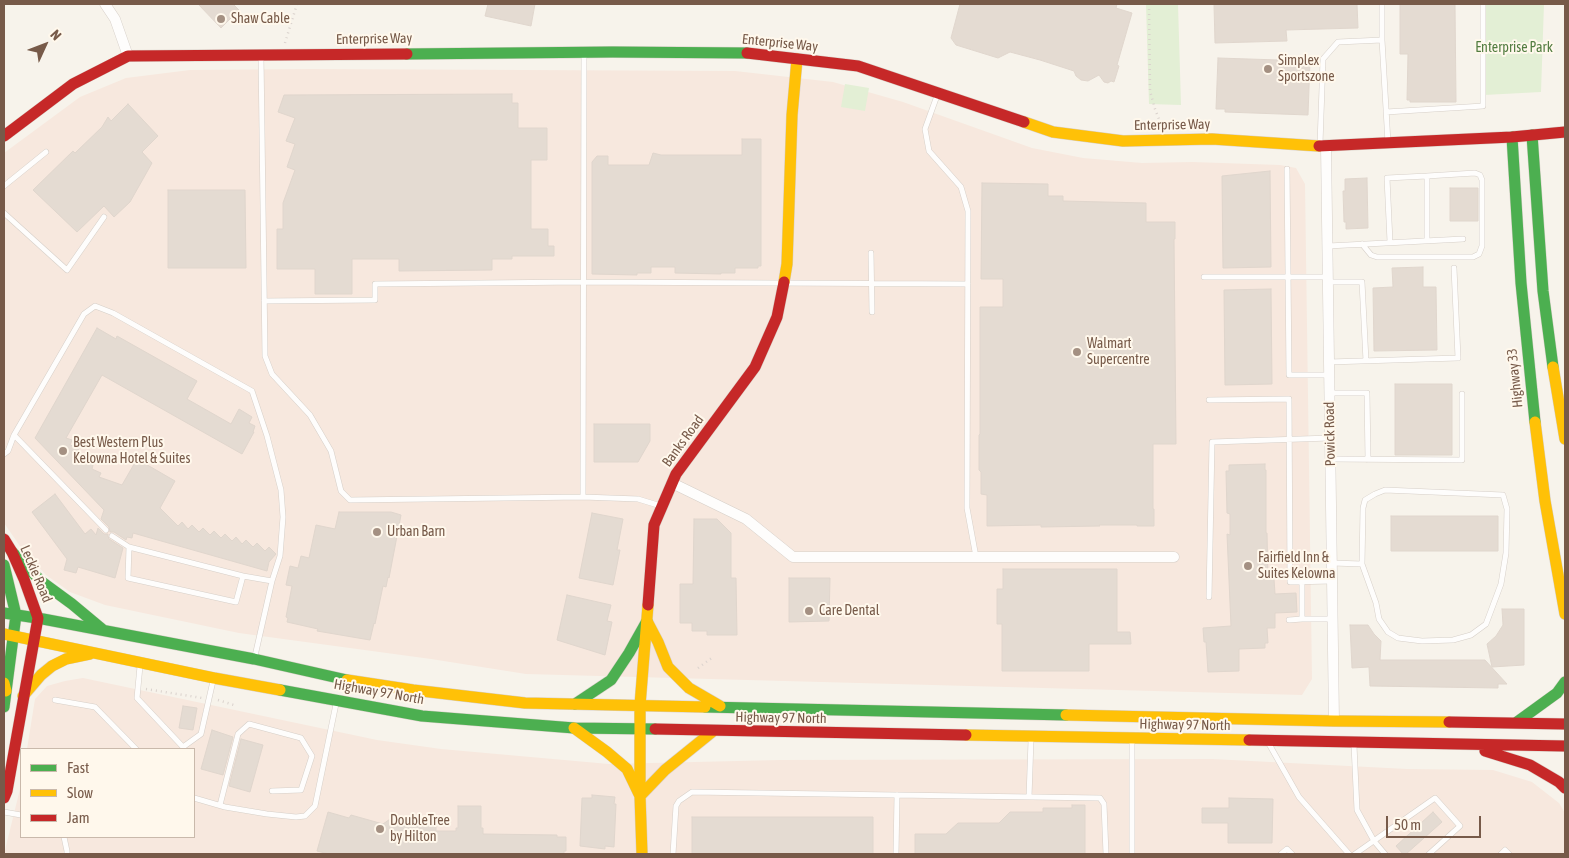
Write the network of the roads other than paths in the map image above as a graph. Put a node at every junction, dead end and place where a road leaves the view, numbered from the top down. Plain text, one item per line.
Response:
1 (105, 4) edge
2 (1382, 4) edge
3 (1483, 4) edge
4 (1382, 40) junction
5 (584, 52) junction
6 (261, 55) junction
7 (128, 56) junction
8 (797, 59) junction
9 (938, 93) junction
10 (1386, 112) junction
11 (1565, 132) edge
12 (1532, 135) junction
13 (4, 136) edge
14 (1512, 137) junction
15 (1388, 143) junction
16 (1323, 146) junction
17 (46, 152) dead end
18 (1288, 169) dead end
19 (1426, 176) junction
20 (4, 186) edge
21 (4, 213) edge
22 (104, 217) dead end
23 (1463, 239) dead end
24 (1427, 240) junction
25 (1390, 242) junction
26 (1362, 244) junction
27 (1328, 246) junction
28 (871, 253) dead end
29 (1454, 268) dead end
30 (1204, 277) dead end
31 (1288, 277) junction
32 (1329, 280) junction
33 (583, 282) junction
34 (784, 283) junction
35 (872, 284) junction
36 (968, 284) junction
37 (264, 301) junction
38 (872, 312) dead end
39 (1366, 361) junction
40 (1330, 362) junction
41 (1330, 375) junction
42 (1330, 393) junction
43 (1462, 394) dead end
44 (1209, 400) dead end
45 (14, 435) junction
46 (1330, 438) junction
47 (1289, 439) junction
48 (1565, 439) edge
49 (4, 454) edge
50 (1331, 459) junction
51 (1368, 460) junction
52 (672, 483) junction
53 (583, 497) junction
54 (662, 506) junction
55 (106, 530) dead end
56 (112, 536) dead end
57 (4, 539) edge
58 (130, 547) junction
59 (12, 552) junction
60 (976, 557) junction
61 (1174, 557) dead end
62 (1332, 563) junction
63 (1362, 564) junction
64 (4, 565) edge
65 (243, 576) junction
66 (272, 581) junction
67 (1302, 582) junction
68 (1332, 582) junction
69 (1209, 598) dead end
70 (4, 613) edge
71 (1565, 614) edge
72 (16, 615) junction
73 (38, 618) junction
74 (1302, 619) junction
75 (1332, 619) junction
76 (1289, 620) dead end
77 (647, 621) junction
78 (104, 631) junction
79 (9, 635) edge
80 (34, 640) junction
81 (94, 653) junction
82 (254, 659) junction
83 (140, 662) junction
84 (214, 678) junction
85 (1565, 682) edge
86 (5, 687) edge
87 (23, 696) junction
88 (55, 700) dead end
89 (337, 700) junction
90 (576, 704) junction
91 (640, 705) junction
92 (4, 707) edge
93 (723, 708) junction
94 (1334, 721) junction
95 (1517, 722) junction
96 (1565, 724) edge
97 (574, 728) junction
98 (640, 729) junction
99 (712, 732) junction
100 (1031, 737) junction
101 (1132, 739) junction
102 (1268, 741) junction
103 (1304, 742) junction
104 (1354, 742) junction
105 (1465, 745) junction
106 (1565, 746) edge
107 (135, 748) edge
108 (1565, 788) edge
109 (272, 791) dead end
110 (897, 795) junction
111 (640, 796) junction
112 (1028, 796) junction
113 (4, 798) edge
114 (195, 798) edge
115 (220, 805) junction
116 (4, 812) edge
117 (20, 815) edge
118 (64, 838) edge
119 (1374, 841) junction
120 (67, 854) edge
121 (642, 854) edge
122 (673, 854) edge
123 (896, 854) edge
124 (1106, 854) edge
125 (1132, 854) edge
126 (1280, 854) edge
127 (1292, 854) edge
128 (1349, 854) edge
129 (1354, 854) edge
130 (1385, 854) edge
131 (1428, 854) edge
132 (1501, 854) edge
133 (1509, 854) edge

1 - 7 street
2 - 4 lane
3 - 10 lane
4 - 10 lane
4 - 16 lane
5 - 6 main road, Enterprise Way
5 - 8 main road, Enterprise Way
5 - 33 lane
6 - 7 main road, Enterprise Way
6 - 37 lane
7 - 13 main road, Enterprise Way
8 - 9 main road, Enterprise Way
8 - 34 main road, Banks Road
9 - 16 main road, Enterprise Way
9 - 36 lane
10 - 15 lane
11 - 12 main road, Enterprise Way
12 - 14 main road, Enterprise Way
12 - 48 main road
14 - 15 main road, Enterprise Way
14 - 71 main road, Highway 33
15 - 16 main road, Enterprise Way
16 - 27 street, Powick Road
17 - 20 lane
18 - 31 lane
19 - 24 lane
19 - 25 lane
19 - 26 lane
21 - 22 lane
23 - 24 lane
24 - 25 lane
25 - 26 lane
26 - 27 lane
27 - 32 street, Powick Road
28 - 35 lane
29 - 39 lane
30 - 31 lane
31 - 32 lane
31 - 41 lane
32 - 39 lane
32 - 40 street, Powick Road
33 - 34 lane
33 - 37 lane
33 - 53 lane
34 - 35 lane
34 - 52 main road, Banks Road
35 - 36 lane
35 - 38 lane
36 - 60 lane
37 - 53 lane
39 - 40 lane
40 - 41 street, Powick Road
41 - 42 street, Powick Road
42 - 46 street, Powick Road
42 - 51 lane
43 - 51 lane
44 - 47 lane
45 - 49 lane
45 - 55 lane
45 - 66 lane
46 - 47 lane
46 - 50 street, Powick Road
47 - 67 lane
47 - 69 lane
50 - 51 lane
50 - 62 street, Powick Road
52 - 54 main road, Banks Road
52 - 60 street
53 - 54 lane
54 - 77 main road, Banks Road
56 - 58 lane
57 - 59 main road, Leckie Road
58 - 65 lane
58 - 65 lane
59 - 73 main road, Leckie Road
59 - 78 main road
60 - 61 street
62 - 63 lane
62 - 68 street, Powick Road
63 - 63 lane
64 - 72 main road, Leckie Road
65 - 66 lane
66 - 82 lane
67 - 68 lane
67 - 74 lane
68 - 75 street, Powick Road
70 - 72 main road, Highway 97 North
72 - 73 main road, Highway 97 North
72 - 79 main road, Leckie Road
73 - 78 main road, Highway 97 North
73 - 80 main road, Leckie Road
74 - 75 lane
74 - 76 lane
75 - 94 street, Powick Road
77 - 90 main road
77 - 91 main road, Banks Road
77 - 93 main road
78 - 82 main road, Highway 97 North
79 - 80 main road, Highway 97 North
79 - 86 main road, Leckie Road
80 - 81 main road, Highway 97 North
80 - 87 main road, Leckie Road
81 - 83 main road, Highway 97 North
81 - 87 main road
82 - 90 main road, Highway 97 North
83 - 84 main road, Highway 97 North
83 - 84 lane
84 - 89 main road, Highway 97 North
85 - 95 main road
86 - 92 main road, Leckie Road
87 - 113 main road, Leckie Road
88 - 107 lane
89 - 97 main road, Highway 97 North
89 - 115 lane
90 - 91 main road, Highway 97 North
91 - 93 main road, Highway 97 North
91 - 98 main road, Banks Road
93 - 94 main road, Highway 97 North
94 - 95 main road, Highway 97 North
94 - 103 main road
95 - 96 main road, Highway 97 North
97 - 98 main road, Highway 97 North
97 - 111 main road
98 - 99 main road, Highway 97 North
98 - 111 main road, Banks Road
99 - 100 main road, Highway 97 North
99 - 111 main road
100 - 101 main road, Highway 97 North
100 - 112 lane
101 - 102 main road, Highway 97 North
101 - 125 lane
102 - 103 main road, Highway 97 North
102 - 128 lane
103 - 104 main road, Highway 97 North
104 - 105 main road, Highway 97 North
104 - 119 lane
105 - 106 main road, Highway 97 North
105 - 108 main road
109 - 115 lane
110 - 112 lane
110 - 122 lane
110 - 123 lane
111 - 121 main road, Banks Road
112 - 124 lane
114 - 115 lane
116 - 117 lane
118 - 120 lane
119 - 129 lane
119 - 130 lane
119 - 131 lane
126 - 127 lane
132 - 133 lane

